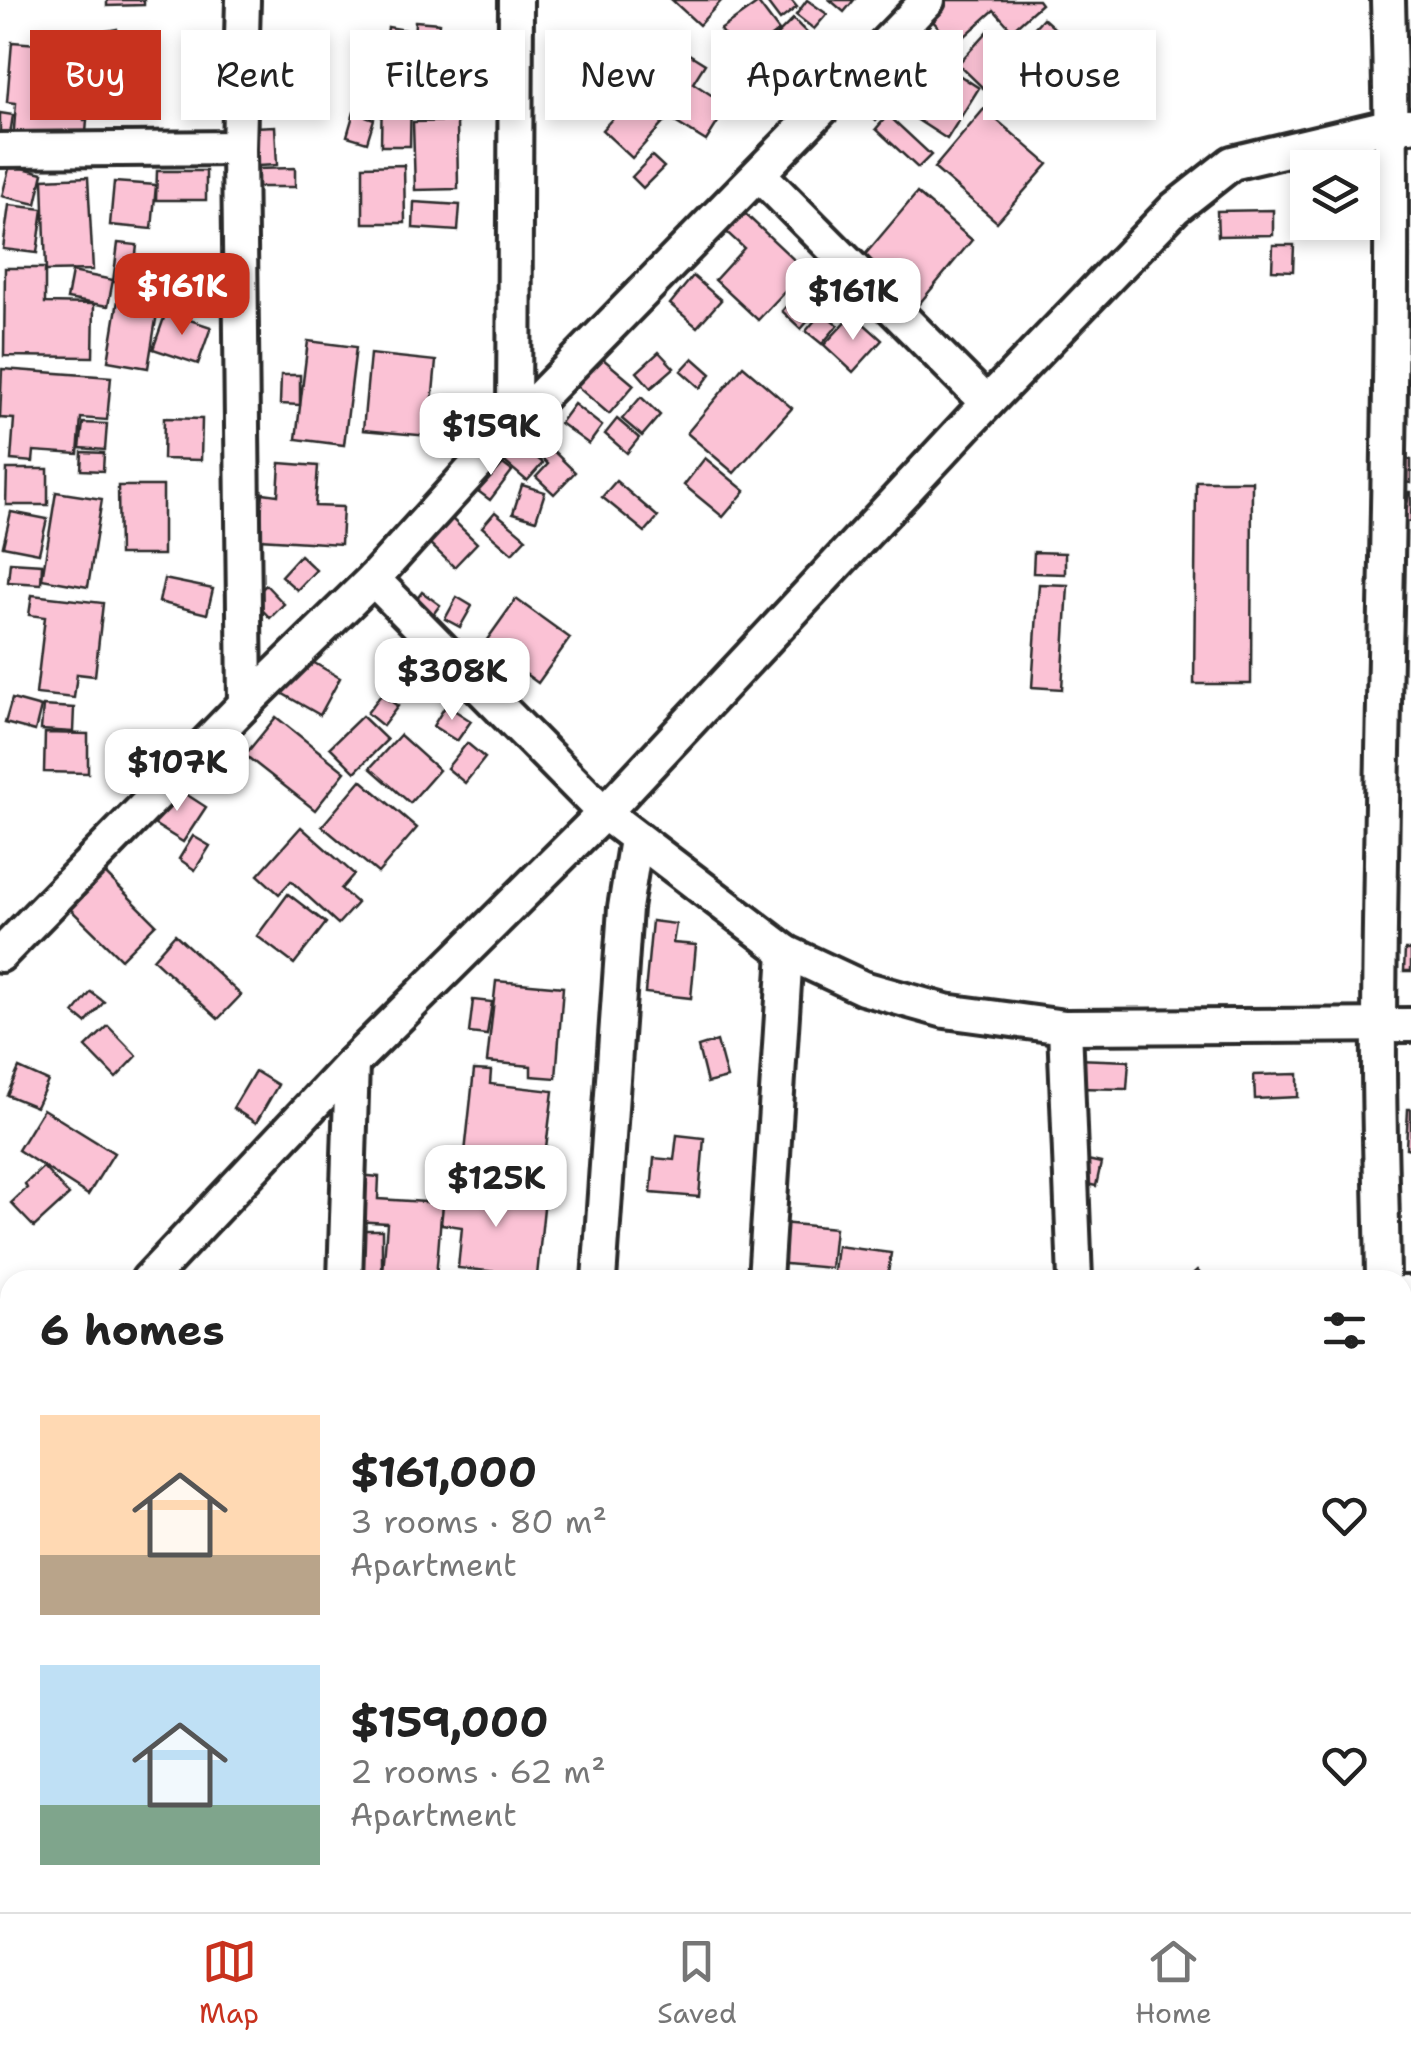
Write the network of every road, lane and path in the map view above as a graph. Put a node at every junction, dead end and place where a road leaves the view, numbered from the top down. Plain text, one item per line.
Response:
1 (243, 0) edge
2 (516, 0) edge
3 (928, 0) edge
4 (1388, 0) edge
5 (1401, 125) edge
6 (239, 148) junction
7 (0, 150) edge
8 (760, 175) junction
9 (987, 403) junction
10 (514, 424) junction
11 (1400, 452) edge
12 (372, 578) junction
13 (245, 704) junction
14 (604, 813) junction
15 (636, 839) junction
16 (786, 952) junction
17 (0, 955) edge
18 (1395, 1025) edge
19 (1065, 1027) junction
20 (352, 1063) junction
21 (157, 1270) edge
22 (344, 1270) edge
23 (600, 1270) edge
24 (766, 1270) edge
25 (1074, 1270) edge
26 (1383, 1270) edge

1 - 6 street
2 - 10 street
3 - 8 street
4 - 5 street
5 - 9 street
5 - 11 street
6 - 7 street
6 - 13 street
8 - 9 street
8 - 10 street
9 - 14 street
10 - 12 street
11 - 18 street
12 - 13 street
12 - 14 street
13 - 17 street
14 - 15 street
14 - 20 street
15 - 16 street
15 - 23 street
16 - 19 street
16 - 24 street
18 - 19 street
18 - 26 street
19 - 25 street
20 - 21 street
20 - 22 street

